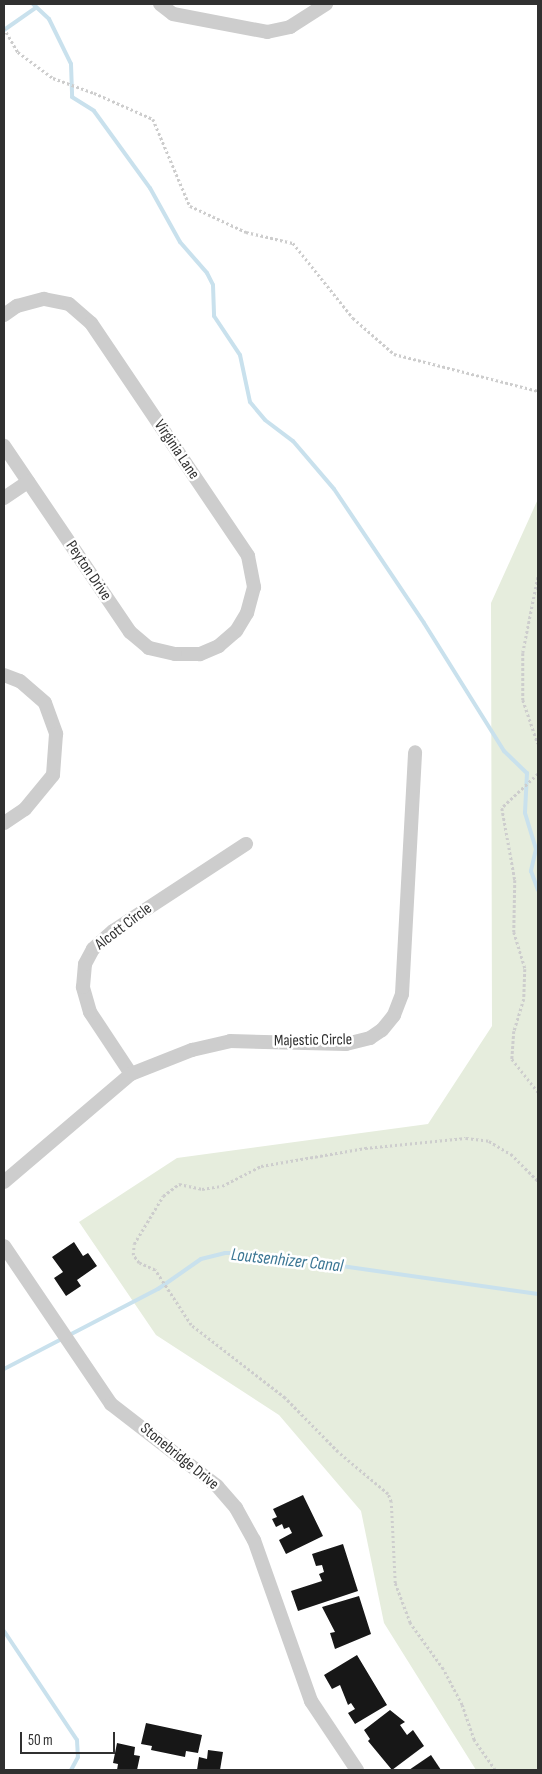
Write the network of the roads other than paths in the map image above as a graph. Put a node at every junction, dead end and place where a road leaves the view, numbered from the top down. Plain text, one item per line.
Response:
1 (160, 4) edge
2 (326, 4) edge
3 (4, 315) edge
4 (4, 446) edge
5 (28, 482) junction
6 (4, 498) edge
7 (200, 654) joint
8 (4, 675) edge
9 (415, 752) dead end
10 (4, 823) edge
11 (246, 844) dead end
12 (131, 1074) junction
13 (4, 1182) edge
14 (4, 1246) edge
15 (357, 1770) edge

1 - 2 street
3 - 7 street, Virginia Lane
4 - 5 street, Peyton Drive
5 - 6 street
5 - 7 street, Peyton Drive
8 - 10 street
9 - 12 street, Majestic Circle
11 - 12 street, Alcott Circle
12 - 13 street, Majestic Circle
14 - 15 street, Stonebridge Drive

